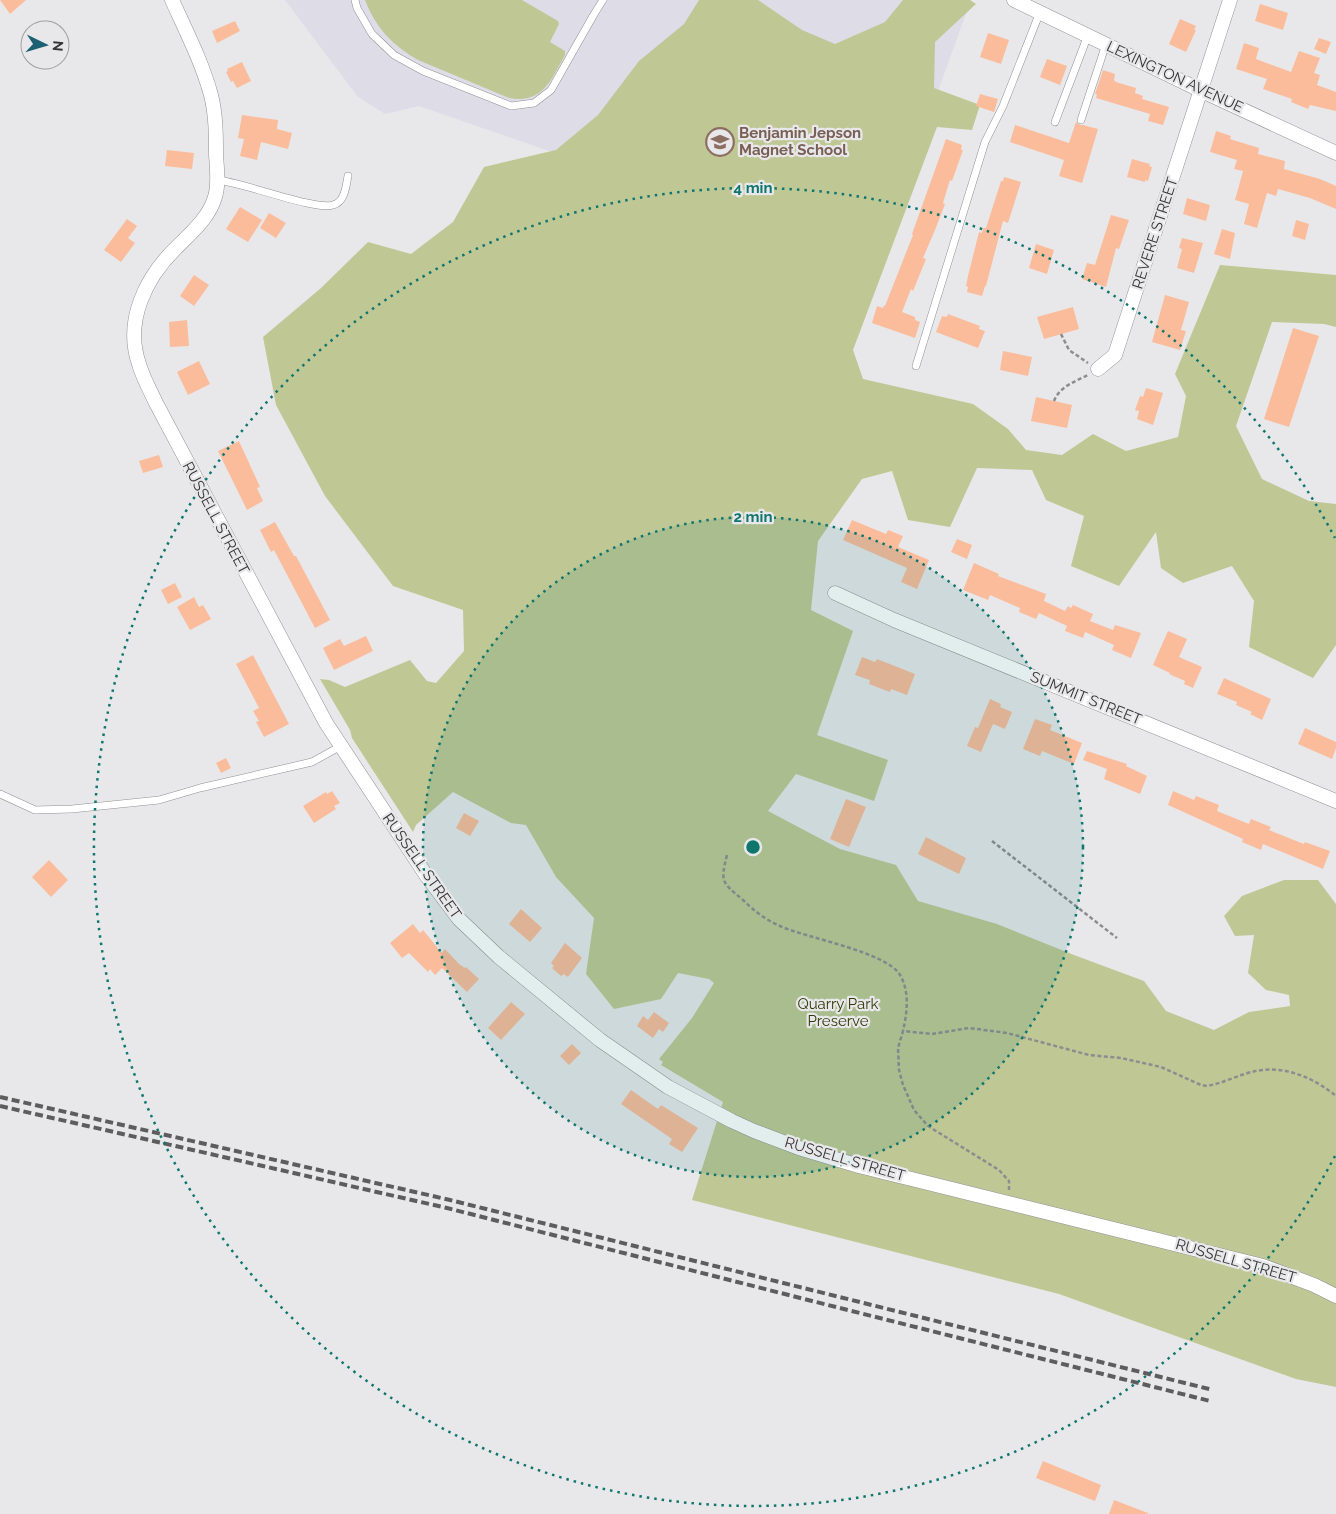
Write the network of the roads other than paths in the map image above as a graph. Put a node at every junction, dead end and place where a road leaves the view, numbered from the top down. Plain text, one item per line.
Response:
1 (172, 0) edge
2 (355, 0) edge
3 (603, 0) edge
4 (1014, 0) edge
5 (1230, 0) edge
6 (1040, 12) junction
7 (1088, 35) junction
8 (1106, 44) junction
9 (1202, 91) junction
10 (1081, 120) dead end
11 (1055, 122) dead end
12 (1336, 153) edge
13 (348, 176) dead end
14 (217, 180) junction
15 (916, 366) dead end
16 (1098, 369) road end
17 (836, 593) dead end
18 (341, 746) junction
19 (0, 794) edge
20 (1336, 801) edge
21 (1336, 1296) edge

1 - 14 street, RUSSELL STREET
2 - 3 lane
4 - 6 street, LEXINGTON AVENUE
5 - 9 street, REVERE STREET
6 - 7 street, LEXINGTON AVENUE
6 - 15 lane
7 - 8 street, LEXINGTON AVENUE
7 - 11 lane
8 - 9 street, LEXINGTON AVENUE
8 - 10 lane
9 - 12 street, LEXINGTON AVENUE
9 - 16 street, REVERE STREET
13 - 14 lane
14 - 18 street, RUSSELL STREET
17 - 20 street, SUMMIT STREET
18 - 19 lane
18 - 21 street, RUSSELL STREET

